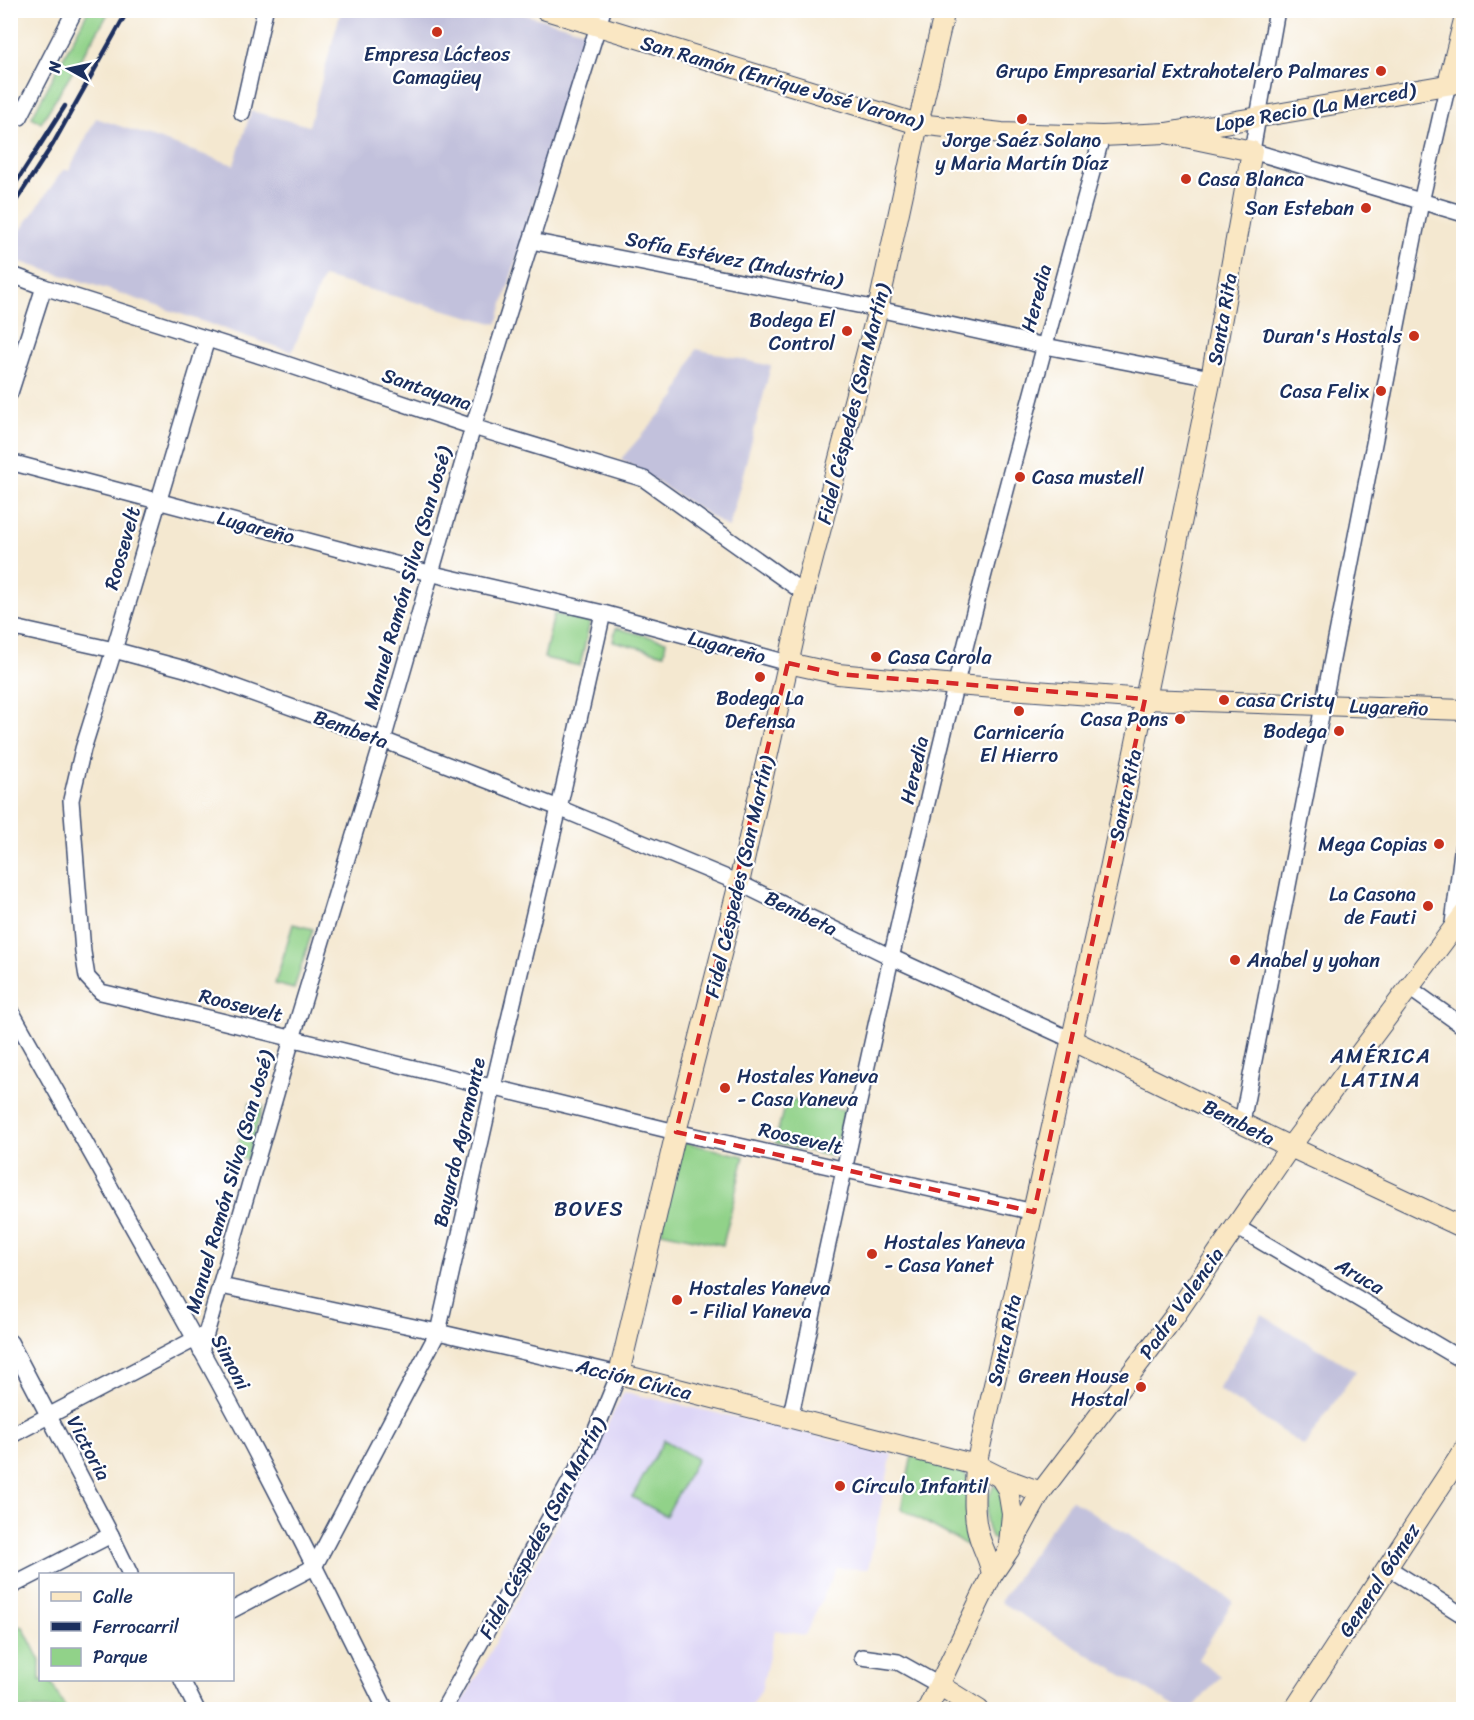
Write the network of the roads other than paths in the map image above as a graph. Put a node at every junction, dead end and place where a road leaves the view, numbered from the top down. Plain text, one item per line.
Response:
1 (75, 10) edge
2 (265, 10) edge
3 (546, 10) edge
4 (945, 10) edge
5 (1277, 10) edge
6 (600, 19) edge
7 (1464, 20) edge
8 (1456, 83) edge
9 (242, 113) dead end
10 (15, 116) edge
11 (1257, 117) junction
12 (918, 124) junction
13 (1166, 133) junction
14 (1102, 135) junction
15 (1252, 151) junction
16 (1421, 202) junction
17 (1464, 214) edge
18 (531, 241) junction
19 (10, 274) edge
20 (44, 287) junction
21 (878, 309) junction
22 (207, 339) junction
23 (1044, 346) junction
24 (1211, 378) junction
25 (10, 393) edge
26 (473, 427) junction
27 (10, 462) edge
28 (158, 501) junction
29 (429, 573) junction
30 (804, 592) junction
31 (603, 613) junction
32 (10, 627) edge
33 (114, 650) junction
34 (788, 663) junction
35 (956, 686) junction
36 (1145, 699) junction
37 (1324, 704) junction
38 (1464, 710) edge
39 (382, 740) junction
40 (559, 808) junction
41 (1464, 836) edge
42 (739, 883) junction
43 (1464, 914) edge
44 (1452, 931) junction
45 (891, 957) junction
46 (1408, 987) junction
47 (10, 1009) edge
48 (1464, 1027) edge
49 (292, 1039) junction
50 (1072, 1040) junction
51 (493, 1087) junction
52 (1242, 1122) junction
53 (676, 1132) junction
54 (1290, 1147) junction
55 (844, 1169) junction
56 (1034, 1212) junction
57 (1235, 1227) junction
58 (1464, 1228) edge
59 (220, 1286) junction
60 (438, 1332) junction
61 (201, 1341) junction
62 (10, 1342) edge
63 (1464, 1361) edge
64 (620, 1374) junction
65 (48, 1416) junction
66 (790, 1419) junction
67 (10, 1436) edge
68 (1464, 1450) edge
69 (976, 1466) junction
70 (1000, 1477) junction
71 (1041, 1492) junction
72 (111, 1535) junction
73 (1009, 1550) junction
74 (314, 1567) junction
75 (1387, 1568) junction
76 (129, 1573) edge
77 (992, 1575) junction
78 (10, 1587) edge
79 (234, 1609) edge
80 (1464, 1616) edge
81 (862, 1656) dead end
82 (182, 1681) edge
83 (939, 1685) junction
84 (197, 1710) edge
85 (386, 1710) edge
86 (443, 1710) edge
87 (927, 1710) edge
88 (979, 1710) edge
89 (1294, 1710) edge

1 - 10 street
2 - 9 street
3 - 6 street, San Ramón (Enrique José Varona)
4 - 12 street, Fidel Céspedes (San Martín)
5 - 11 street, Santa Rita
6 - 12 street, San Ramón (Enrique José Varona)
6 - 18 street, Manuel Ramón Silva (San José)
7 - 8 street
8 - 11 street, Lope Recio (La Merced)
8 - 16 street
11 - 13 street, Lope Recio (La Merced)
11 - 15 street, Santa Rita
12 - 14 street, San Ramón (Enrique José Varona)
12 - 21 street, Fidel Céspedes (San Martín)
13 - 14 street, San Ramón (Enrique José Varona)
13 - 15 street
14 - 23 street, Heredia
15 - 16 street
15 - 24 street, Santa Rita
16 - 17 street
16 - 37 street
18 - 21 street, Sofía Estévez (Industria)
18 - 26 street, Manuel Ramón Silva (San José)
19 - 20 street, Santayana
20 - 22 street, Santayana
20 - 25 street
21 - 23 street, Sofía Estévez (Industria)
21 - 30 street, Fidel Céspedes (San Martín)
22 - 26 street, Santayana
22 - 28 street, Roosevelt
23 - 24 street, Sofía Estévez (Industria)
23 - 35 street, Heredia
24 - 36 street, Santa Rita
26 - 29 street, Manuel Ramón Silva (San José)
26 - 30 street, Santayana
27 - 28 street, Lugareño
28 - 29 street, Lugareño
28 - 33 street, Roosevelt
29 - 31 street, Lugareño
29 - 39 street, Manuel Ramón Silva (San José)
30 - 34 street, Fidel Céspedes (San Martín)
31 - 34 street, Lugareño
31 - 40 street, Bayardo Agramonte
32 - 33 street, Bembeta
33 - 39 street, Bembeta
33 - 49 street, Roosevelt
34 - 35 street, Lugareño
34 - 42 street, Fidel Céspedes (San Martín)
35 - 36 street, Lugareño
35 - 45 street, Heredia
36 - 37 street, Lugareño
36 - 50 street, Santa Rita
37 - 38 street, Lugareño
37 - 52 street
39 - 40 street, Bembeta
39 - 49 street, Manuel Ramón Silva (San José)
40 - 42 street, Bembeta
40 - 51 street, Bayardo Agramonte
41 - 44 street
42 - 45 street, Bembeta
42 - 53 street, Fidel Céspedes (San Martín)
43 - 44 street, Padre Valencia
44 - 46 street, Padre Valencia
45 - 50 street, Bembeta
45 - 55 street, Heredia
46 - 48 street
46 - 54 street, Padre Valencia
47 - 61 street, Simoni
49 - 51 street, Roosevelt
49 - 59 street, Manuel Ramón Silva (San José)
50 - 52 street, Bembeta
50 - 56 street, Santa Rita
51 - 53 street, Roosevelt
51 - 60 street, Bayardo Agramonte
52 - 54 street, Bembeta
53 - 55 street, Roosevelt
53 - 64 street, Fidel Céspedes (San Martín)
54 - 57 street, Padre Valencia
54 - 58 street, Bembeta
55 - 56 street, Roosevelt
55 - 66 street, Heredia
56 - 69 street, Santa Rita
57 - 63 street, Aruca
57 - 71 street, Padre Valencia
59 - 60 street, Acción Cívica
59 - 61 street, Manuel Ramón Silva (San José)
60 - 64 street, Acción Cívica
60 - 74 street, Bayardo Agramonte
61 - 65 street, Manuel Ramón Silva (San José)
61 - 74 street, Simoni
62 - 65 street, Victoria
64 - 66 street, Acción Cívica
64 - 86 street, Fidel Céspedes (San Martín)
65 - 67 street, Manuel Ramón Silva (San José)
65 - 72 street, Victoria
66 - 69 street, Acción Cívica
68 - 75 street, General Gómez
69 - 70 street, Acción Cívica
69 - 77 street, Santa Rita
70 - 71 street, Acción Cívica
70 - 73 street
71 - 73 street, Padre Valencia
72 - 76 street, Victoria
72 - 78 street
73 - 77 street, Padre Valencia
74 - 79 street
74 - 85 street, Simoni
75 - 80 street
75 - 89 street, General Gómez
77 - 83 street, Padre Valencia
81 - 83 street
82 - 84 street
83 - 87 street, Padre Valencia
83 - 88 street

